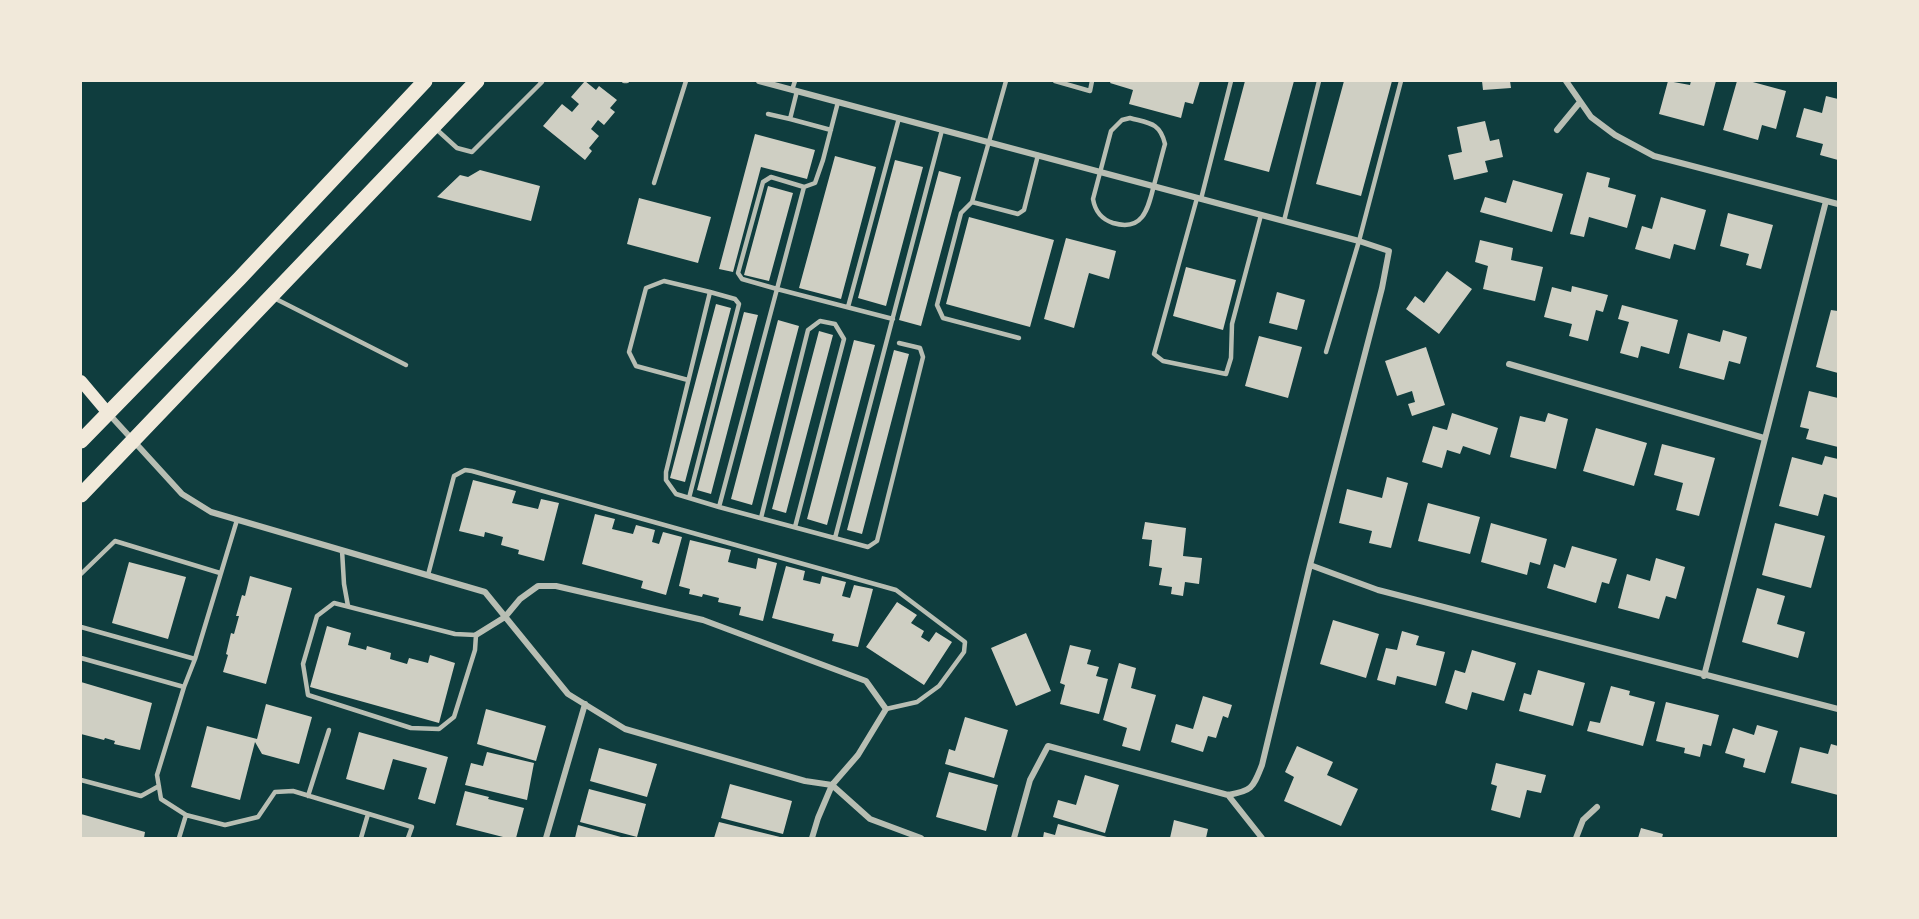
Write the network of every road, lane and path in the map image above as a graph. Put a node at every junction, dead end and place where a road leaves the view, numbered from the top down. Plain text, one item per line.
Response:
1 (425, 81) edge
2 (477, 81) edge
3 (542, 81) edge
4 (687, 81) edge
5 (759, 81) edge
6 (795, 81) edge
7 (1006, 81) edge
8 (1055, 81) edge
9 (1092, 81) edge
10 (1231, 81) edge
11 (1319, 81) edge
12 (1401, 81) edge
13 (1566, 81) edge
14 (795, 91) junction
15 (838, 102) junction
16 (1580, 102) junction
17 (768, 114) dead end
18 (899, 118) junction
19 (790, 119) junction
20 (433, 126) junction
21 (831, 130) junction
22 (942, 130) junction
23 (1557, 130) dead end
24 (988, 142) junction
25 (1038, 155) junction
26 (1100, 172) junction
27 (654, 183) dead end
28 (1154, 186) junction
29 (804, 187) junction
30 (1199, 198) junction
31 (972, 201) junction
32 (1826, 201) junction
33 (1838, 204) edge
34 (1261, 215) junction
35 (1284, 221) junction
36 (1359, 241) junction
37 (777, 289) junction
38 (710, 292) junction
39 (272, 297) junction
40 (848, 307) junction
41 (893, 319) junction
42 (1019, 338) dead end
43 (899, 343) dead end
44 (1326, 352) dead end
45 (1509, 364) dead end
46 (406, 365) dead end
47 (688, 380) junction
48 (81, 381) edge
49 (108, 413) junction
50 (1764, 438) junction
51 (81, 441) edge
52 (134, 441) junction
53 (81, 495) edge
54 (689, 498) junction
55 (720, 507) junction
56 (761, 518) junction
57 (237, 520) junction
58 (795, 527) junction
59 (835, 538) junction
60 (342, 550) junction
61 (1310, 565) junction
62 (220, 573) junction
63 (81, 574) edge
64 (428, 575) junction
65 (348, 606) junction
66 (505, 617) junction
67 (81, 627) edge
68 (476, 635) junction
69 (81, 658) edge
70 (195, 659) junction
71 (1704, 676) junction
72 (184, 687) junction
73 (585, 704) junction
74 (886, 709) junction
75 (1838, 709) edge
76 (329, 730) dead end
77 (81, 780) edge
78 (832, 785) junction
79 (159, 786) junction
80 (1228, 795) junction
81 (308, 796) junction
82 (1597, 807) dead end
83 (186, 814) junction
84 (368, 814) junction
85 (179, 838) edge
86 (361, 838) edge
87 (408, 838) edge
88 (546, 838) edge
89 (812, 838) edge
90 (921, 838) edge
91 (1014, 838) edge
92 (1262, 838) edge
93 (1576, 838) edge

1 - 49 main road
2 - 20 main road
3 - 20 lane
4 - 27 lane
5 - 14 street
6 - 14 lane
7 - 24 lane
8 - 9 lane
10 - 30 lane
11 - 35 lane
12 - 36 lane
13 - 16 street
14 - 15 street
14 - 19 lane
15 - 18 street
15 - 21 lane
16 - 23 street
16 - 32 street
17 - 19 lane
18 - 22 street
18 - 40 lane
19 - 21 lane
20 - 39 main road
21 - 29 lane
22 - 24 street
22 - 41 lane
24 - 25 street
24 - 31 lane
25 - 26 street
25 - 31 lane
26 - 28 street
26 - 28 lane
26 - 28 lane
28 - 30 street
29 - 37 lane
29 - 37 lane
30 - 34 street
30 - 34 lane
31 - 42 lane
32 - 33 street
32 - 50 street
34 - 35 street
35 - 36 street
36 - 44 lane
36 - 61 street
37 - 40 lane
37 - 55 lane
38 - 47 lane
38 - 47 lane
38 - 54 lane
39 - 46 lane
39 - 52 main road
40 - 41 lane
41 - 59 lane
43 - 59 lane
45 - 50 street
47 - 54 lane
48 - 49 main road
49 - 51 main road
49 - 52 street
50 - 71 street
52 - 53 main road
52 - 57 street
54 - 55 lane
55 - 56 lane
56 - 58 lane
56 - 58 lane
57 - 60 street
57 - 62 lane
58 - 59 lane
60 - 64 street
60 - 65 lane
61 - 71 street
61 - 80 street
62 - 63 lane
62 - 70 lane
64 - 66 street
64 - 74 lane
65 - 68 lane
65 - 68 lane
66 - 68 street
66 - 73 street
66 - 74 street
67 - 70 lane
69 - 72 lane
70 - 72 lane
71 - 75 street
72 - 79 lane
73 - 78 street
73 - 88 street
74 - 78 street
76 - 81 lane
77 - 79 lane
78 - 89 street
78 - 90 street
79 - 83 lane
80 - 91 street
80 - 92 street
81 - 83 lane
81 - 84 lane
82 - 93 street
83 - 85 lane
84 - 86 lane
84 - 87 lane

